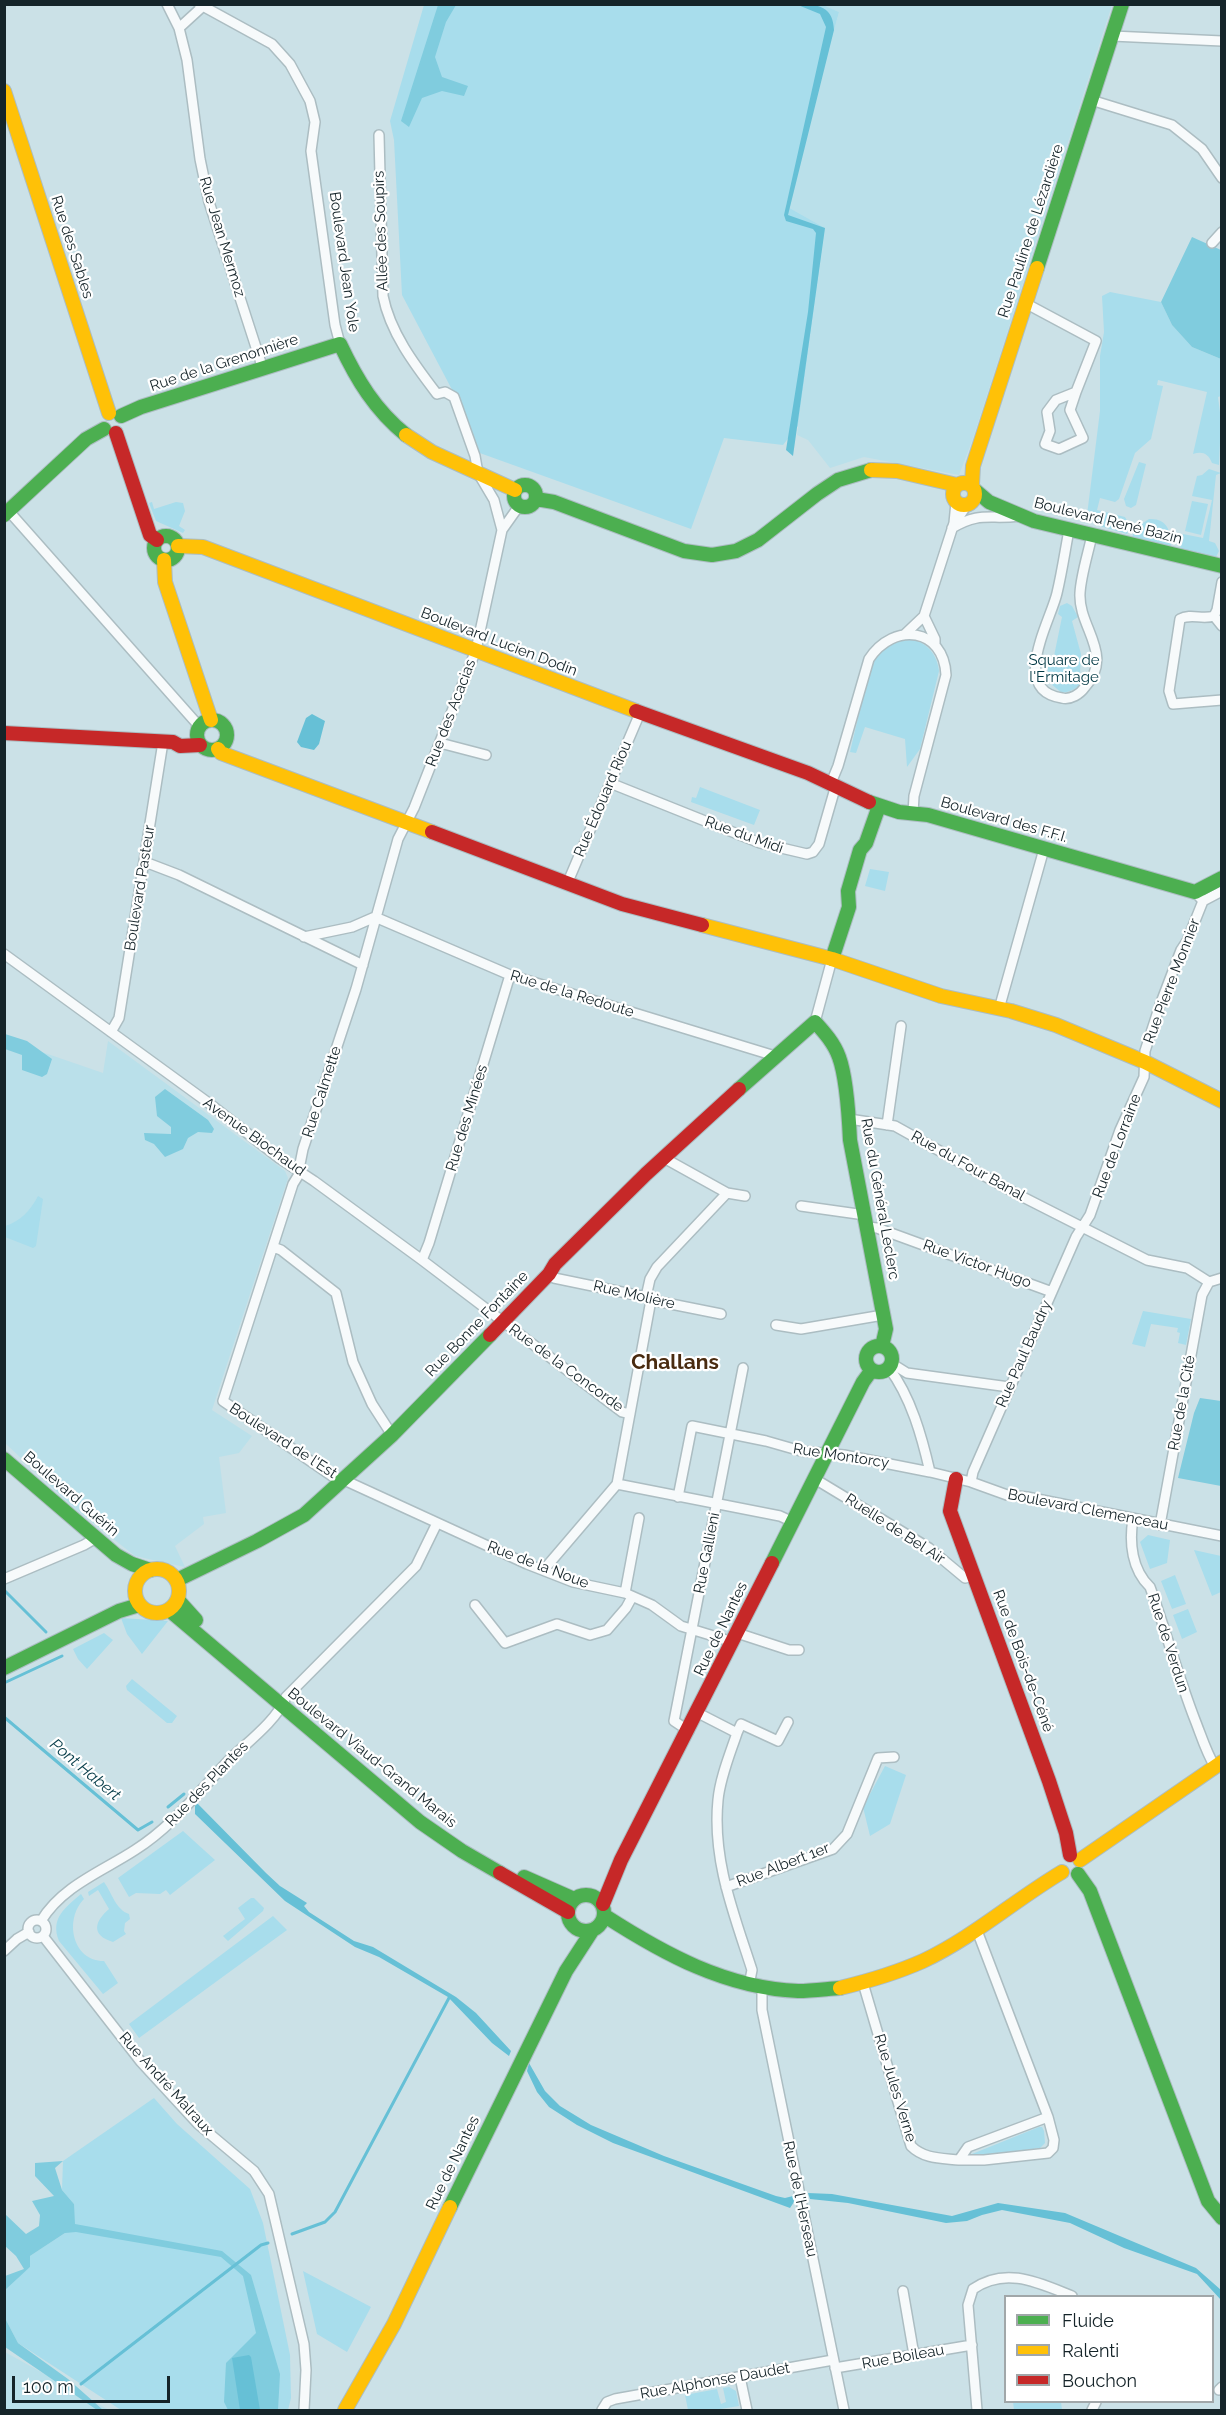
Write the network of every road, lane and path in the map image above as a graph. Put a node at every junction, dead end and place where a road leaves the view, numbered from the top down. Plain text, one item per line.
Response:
1 (167, 4) edge
2 (1122, 4) edge
3 (200, 6) edge
4 (179, 28) junction
5 (1112, 36) junction
6 (1221, 41) edge
7 (4, 91) edge
8 (1091, 100) junction
9 (379, 135) dead end
10 (1221, 178) edge
11 (1221, 232) edge
12 (1212, 243) dead end
13 (1025, 303) junction
14 (340, 344) junction
15 (263, 369) junction
16 (1076, 392) junction
17 (115, 415) junction
18 (110, 431) junction
19 (478, 472) junction
20 (515, 489) junction
21 (964, 493) junction
22 (536, 499) junction
23 (519, 506) junction
24 (6, 510) edge
25 (1021, 516) junction
26 (953, 525) junction
27 (502, 530) junction
28 (1069, 530) junction
29 (1092, 535) junction
30 (157, 540) junction
31 (178, 546) junction
32 (164, 560) junction
33 (1221, 566) edge
34 (1221, 582) edge
35 (924, 616) junction
36 (1214, 616) junction
37 (1221, 626) edge
38 (905, 634) junction
39 (935, 645) junction
40 (476, 650) junction
41 (1221, 700) edge
42 (640, 714) junction
43 (202, 730) junction
44 (4, 733) edge
45 (168, 742) junction
46 (440, 743) junction
47 (218, 749) junction
48 (486, 755) dead end
49 (610, 783) junction
50 (838, 787) junction
51 (879, 806) junction
52 (913, 813) junction
53 (407, 824) junction
54 (1044, 849) junction
55 (145, 862) junction
56 (567, 884) junction
57 (1221, 884) edge
58 (1199, 896) junction
59 (375, 917) junction
60 (304, 937) junction
61 (4, 954) edge
62 (832, 959) junction
63 (363, 965) junction
64 (510, 975) junction
65 (999, 1009) junction
66 (815, 1022) junction
67 (901, 1026) dead end
68 (111, 1032) junction
69 (775, 1056) junction
70 (1145, 1062) junction
71 (1221, 1101) edge
72 (849, 1119) junction
73 (887, 1125) junction
74 (664, 1158) junction
75 (301, 1171) junction
76 (728, 1193) junction
77 (745, 1196) dead end
78 (801, 1206) dead end
79 (867, 1221) junction
80 (1083, 1228) junction
81 (273, 1247) junction
82 (422, 1260) junction
83 (549, 1274) junction
84 (1221, 1278) edge
85 (1209, 1282) junction
86 (1052, 1292) junction
87 (648, 1299) junction
88 (721, 1314) dead end
89 (883, 1315) junction
90 (503, 1322) junction
91 (776, 1325) dead end
92 (882, 1346) junction
93 (890, 1366) junction
94 (743, 1368) dead end
95 (872, 1371) junction
96 (1009, 1387) junction
97 (223, 1401) joint
98 (630, 1414) junction
99 (730, 1433) junction
100 (392, 1435) junction
101 (827, 1454) junction
102 (4, 1459) edge
103 (930, 1472) junction
104 (815, 1479) junction
105 (956, 1479) junction
106 (344, 1480) junction
107 (971, 1482) junction
108 (617, 1484) junction
109 (678, 1497) junction
110 (716, 1504) junction
111 (639, 1518) dead end
112 (1133, 1519) junction
113 (793, 1522) junction
114 (436, 1523) junction
115 (1160, 1526) junction
116 (1221, 1536) edge
117 (96, 1538) junction
118 (116, 1555) junction
119 (541, 1569) junction
120 (150, 1570) junction
121 (974, 1576) junction
122 (7, 1578) edge
123 (177, 1580) junction
124 (137, 1595) junction
125 (628, 1595) junction
126 (174, 1605) junction
127 (475, 1605) dead end
128 (692, 1629) junction
129 (735, 1638) junction
130 (799, 1650) dead end
131 (4, 1668) edge
132 (284, 1702) junction
133 (698, 1713) junction
134 (788, 1722) dead end
135 (689, 1731) junction
136 (737, 1733) junction
137 (894, 1757) dead end
138 (1218, 1764) edge
139 (1067, 1837) junction
140 (1094, 1848) junction
141 (1075, 1857) junction
142 (619, 1864) junction
143 (1062, 1872) junction
144 (1078, 1874) junction
145 (726, 1887) junction
146 (590, 1895) junction
147 (574, 1899) junction
148 (568, 1912) junction
149 (599, 1920) junction
150 (41, 1921) junction
151 (573, 1926) junction
152 (976, 1928) junction
153 (29, 1932) junction
154 (43, 1936) junction
155 (4, 1951) edge
156 (566, 1971) junction
157 (863, 1983) junction
158 (755, 1986) junction
159 (1048, 2117) junction
160 (958, 2160) junction
161 (1221, 2218) edge
162 (903, 2291) dead end
163 (1069, 2295) edge
164 (972, 2345) junction
165 (914, 2355) junction
166 (834, 2364) junction
167 (740, 2377) junction
168 (304, 2410) edge
169 (345, 2410) edge
170 (602, 2410) edge
171 (747, 2410) edge
172 (844, 2410) edge
173 (977, 2410) edge

1 - 4 street, Rue Jean Mermoz
2 - 5 street, Rue Pauline de Lézardière
3 - 4 street
3 - 14 street, Boulevard Jean Yole
4 - 15 street, Rue Jean Mermoz
5 - 6 street
5 - 8 street, Rue Pauline de Lézardière
7 - 17 street, Rue des Sables
8 - 10 street
8 - 13 street, Rue Pauline de Lézardière
9 - 19 street, Allée des Soupirs
11 - 12 street
13 - 16 street
13 - 21 street, Rue Pauline de Lézardière
14 - 15 street, Rue de la Grenonnière
14 - 19 street, Boulevard Jean Yole
15 - 17 street, Rue de la Grenonnière
16 - 16 street
17 - 18 street
18 - 24 street
18 - 30 street
19 - 20 street, Boulevard Jean Yole
19 - 27 street, Rue des Acacias
20 - 22 street
20 - 23 street
21 - 22 street
21 - 25 street, Boulevard René Bazin
21 - 26 street, Rue Pauline de Lézardière
22 - 23 street
23 - 27 street, Rue des Acacias
24 - 43 street
25 - 26 street
25 - 28 street, Boulevard René Bazin
26 - 35 street, Rue Pauline de Lézardière
27 - 40 street, Rue des Acacias
28 - 29 street, Boulevard René Bazin
28 - 29 street
29 - 33 street, Boulevard René Bazin
30 - 31 street
30 - 32 street
31 - 32 street
31 - 40 street, Boulevard Lucien Dodin
32 - 43 street
34 - 36 street
35 - 38 street, Rue Pauline de Lézardière
35 - 39 street
36 - 37 street
36 - 41 street
38 - 39 street
38 - 50 street, Rue Pauline de Lézardière
39 - 52 street
40 - 42 street, Boulevard Lucien Dodin
40 - 46 street, Rue des Acacias
42 - 49 street, Rue Édouard Riou
42 - 50 street, Boulevard Lucien Dodin
43 - 45 street
43 - 47 street
43 - 47 street
44 - 45 street
45 - 55 street, Boulevard Pasteur
46 - 48 street
46 - 53 street, Rue des Acacias
47 - 53 street
49 - 50 street, Rue du Midi
49 - 56 street, Rue Édouard Riou
50 - 51 street, Boulevard des F.F.I.
51 - 52 street, Boulevard des F.F.I.
51 - 62 street
52 - 54 street, Boulevard des F.F.I.
53 - 56 street
53 - 59 street, Rue des Acacias
54 - 58 street, Boulevard des F.F.I.
54 - 65 street
55 - 60 street
55 - 68 street, Boulevard Pasteur
56 - 62 street
57 - 58 street
58 - 70 street, Rue Pierre Monnier
59 - 60 street
59 - 63 street, Rue Calmette
59 - 64 street, Rue de la Redoute
60 - 63 street
61 - 68 street, Avenue Biochaud
62 - 65 street
62 - 66 street
63 - 75 street, Rue Calmette
64 - 69 street, Rue de la Redoute
64 - 82 street, Rue des Minées
65 - 70 street
66 - 69 street, Rue Bonne Fontaine
66 - 72 street, Rue du Général Leclerc
67 - 73 street
68 - 75 street, Avenue Biochaud
69 - 74 street, Rue Bonne Fontaine
70 - 71 street
70 - 80 street, Rue de Lorraine
72 - 73 street, Rue du Four Banal
72 - 79 street, Rue du Général Leclerc
73 - 80 street, Rue du Four Banal
74 - 76 street
74 - 83 street, Rue Bonne Fontaine
75 - 81 street, Rue Calmette
75 - 82 street, Avenue Biochaud
76 - 77 street
76 - 87 street
78 - 79 street, Rue Victor Hugo
79 - 86 street, Rue Victor Hugo
79 - 89 street, Rue du Général Leclerc
80 - 85 street, Rue du Four Banal
80 - 86 street, Rue Paul Baudry
81 - 97 street, Rue Calmette
81 - 100 street
82 - 90 street, Avenue Biochaud
83 - 87 street, Rue Molière
83 - 90 street, Rue Bonne Fontaine
84 - 85 street
85 - 115 street, Rue de la Cité
86 - 96 street, Rue Paul Baudry
87 - 88 street, Rue Molière
87 - 98 street
89 - 91 street
89 - 92 street, Rue du Général Leclerc
90 - 98 street, Rue de la Concorde
90 - 100 street, Rue Bonne Fontaine
92 - 93 street
92 - 95 street
93 - 95 street
93 - 96 street
93 - 103 street
94 - 99 street, Rue Gallieni
95 - 101 street, Rue de Nantes
96 - 107 street, Rue Paul Baudry
97 - 106 street, Boulevard de l'Est
98 - 108 street
99 - 101 street, Rue Montorcy
99 - 109 street, Rue Montorcy
99 - 110 street, Rue Gallieni
100 - 106 street, Rue Bonne Fontaine
101 - 103 street, Rue Montorcy
101 - 104 street, Rue de Nantes
102 - 117 street, Boulevard Guérin
103 - 105 street, Rue Montorcy
104 - 113 street, Rue de Nantes
104 - 121 street, Ruelle de Bel Air
105 - 107 street, Boulevard Clemenceau
105 - 121 street, Rue de Bois-de-Céné
106 - 114 street, Rue de la Noue
106 - 123 street, Rue Bonne Fontaine
107 - 112 street, Boulevard Clemenceau
108 - 109 street
108 - 119 street
109 - 110 street
110 - 113 street
110 - 128 street, Rue Gallieni
111 - 125 street
112 - 115 street, Boulevard Clemenceau
112 - 138 street, Rue de Verdun
113 - 129 street, Rue de Nantes
114 - 119 street, Rue de la Noue
114 - 132 street, Rue des Plantes
115 - 116 street, Boulevard Clemenceau
117 - 118 street, Boulevard Guérin
117 - 122 street
118 - 120 street, Boulevard Guérin
118 - 124 street, Boulevard Guérin
119 - 125 street, Rue de la Noue
120 - 123 street
120 - 124 street
121 - 139 street, Rue de Bois-de-Céné
123 - 126 street
124 - 126 street
124 - 131 street
125 - 127 street
125 - 128 street, Rue de la Noue
126 - 132 street, Boulevard Viaud-Grand Marais
128 - 129 street, Rue de la Noue
128 - 135 street, Rue Gallieni
129 - 130 street, Rue de la Noue
129 - 133 street, Rue de Nantes
132 - 147 street, Boulevard Viaud-Grand Marais
132 - 148 street, Boulevard Viaud-Grand Marais
132 - 150 street, Rue des Plantes
133 - 135 street, Rue de Nantes
133 - 136 street
134 - 136 street
135 - 142 street, Rue de Nantes
136 - 145 street, Rue de l'Herseau
137 - 145 street, Rue Albert 1er
138 - 140 street
139 - 140 street
139 - 141 street, Rue de Bois-de-Céné
140 - 141 street
141 - 143 street
141 - 144 street
142 - 146 street
142 - 149 street, Rue de Nantes
143 - 144 street
143 - 152 street
144 - 161 street
145 - 158 street, Rue de l'Herseau
146 - 147 street
146 - 149 street
147 - 148 street
148 - 151 street
149 - 151 street
149 - 156 street, Rue de Nantes
149 - 158 street
150 - 153 street, Rue des Plantes
150 - 154 street
151 - 156 street
152 - 157 street
152 - 159 street, Rue Jules Verne
153 - 154 street
153 - 155 street, Rue des Plantes
154 - 168 street, Rue André Malraux
156 - 169 street, Rue de Nantes
157 - 158 street
157 - 160 street, Rue Jules Verne
158 - 166 street, Rue de l'Herseau
159 - 160 street
159 - 160 street, Rue Jules Verne
162 - 165 street
163 - 164 street
164 - 165 street, Rue Boileau
164 - 173 street
165 - 166 street, Rue Boileau
166 - 167 street, Rue Alphonse Daudet
166 - 172 street, Rue de l'Herseau
167 - 170 street, Rue Alphonse Daudet
167 - 171 street

